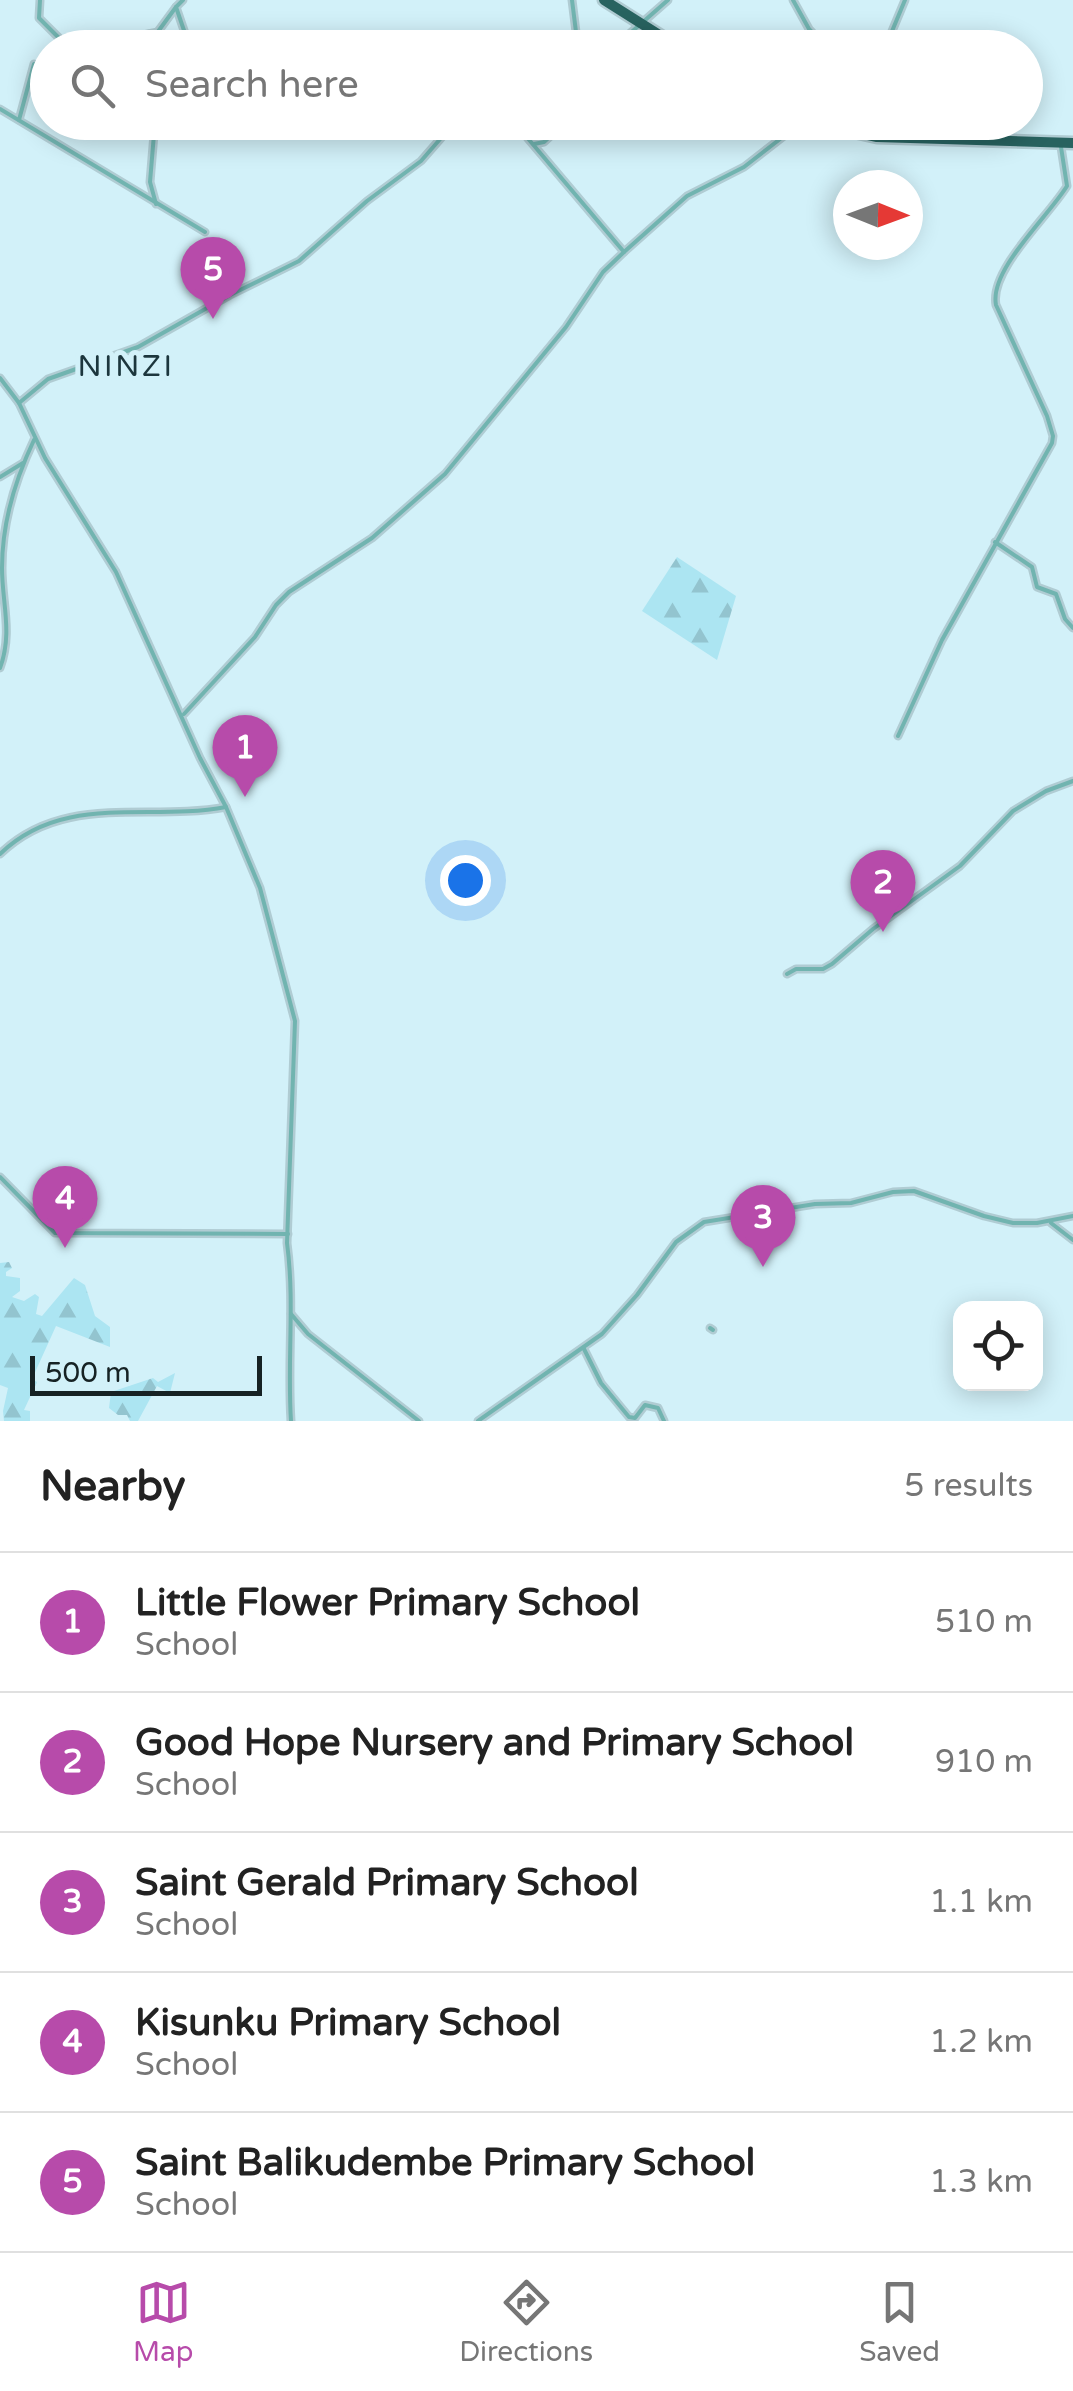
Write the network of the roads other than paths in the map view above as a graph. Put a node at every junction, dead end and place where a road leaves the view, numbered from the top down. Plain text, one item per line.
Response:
1 (40, 0) edge
2 (182, 0) edge
3 (572, 0) edge
4 (604, 0) edge
5 (668, 0) edge
6 (793, 0) edge
7 (905, 0) edge
8 (176, 7) junction
9 (642, 24) junction
10 (51, 30) edge
11 (159, 30) edge
12 (184, 30) edge
13 (576, 30) edge
14 (634, 30) edge
15 (652, 30) edge
16 (810, 30) edge
17 (892, 30) edge
18 (30, 79) edge
19 (0, 109) edge
20 (19, 120) junction
21 (30, 127) edge
22 (52, 140) edge
23 (154, 140) edge
24 (439, 140) edge
25 (528, 140) edge
26 (546, 140) edge
27 (781, 140) edge
28 (1016, 140) edge
29 (1060, 143) junction
30 (1073, 143) edge
31 (532, 145) junction
32 (156, 204) junction
33 (205, 232) dead end
34 (624, 252) junction
35 (0, 378) edge
36 (18, 403) junction
37 (34, 439) junction
38 (23, 463) junction
39 (0, 477) edge
40 (2, 541) edge
41 (996, 542) junction
42 (1073, 628) edge
43 (0, 668) edge
44 (182, 716) junction
45 (898, 736) dead end
46 (1073, 781) edge
47 (226, 807) junction
48 (0, 854) edge
49 (787, 974) dead end
50 (0, 1177) edge
51 (1073, 1216) edge
52 (1046, 1222) junction
53 (288, 1234) junction
54 (1073, 1240) edge
55 (291, 1314) junction
56 (584, 1349) junction
57 (291, 1421) edge
58 (419, 1421) edge
59 (478, 1421) edge
60 (664, 1421) edge

1 - 10 street
2 - 8 street
3 - 13 street
4 - 9 highway
5 - 9 street
6 - 16 street
7 - 17 street
8 - 11 street
8 - 12 street
9 - 14 street
9 - 15 highway
18 - 20 street
19 - 20 street
20 - 21 street
22 - 32 street
23 - 32 street
24 - 36 street
25 - 31 street
26 - 31 street
27 - 34 street
28 - 29 highway
29 - 30 highway
29 - 41 street
31 - 34 street
32 - 33 street
34 - 44 street
35 - 36 street
36 - 37 street
37 - 38 street
37 - 44 street
38 - 39 street
38 - 40 street
40 - 43 street
41 - 42 street
41 - 45 street
44 - 47 street
46 - 49 street
47 - 48 street
47 - 53 street
50 - 53 street
51 - 52 street
52 - 54 street
52 - 56 street
53 - 55 street
55 - 57 street
55 - 58 street
56 - 59 street
56 - 60 street

